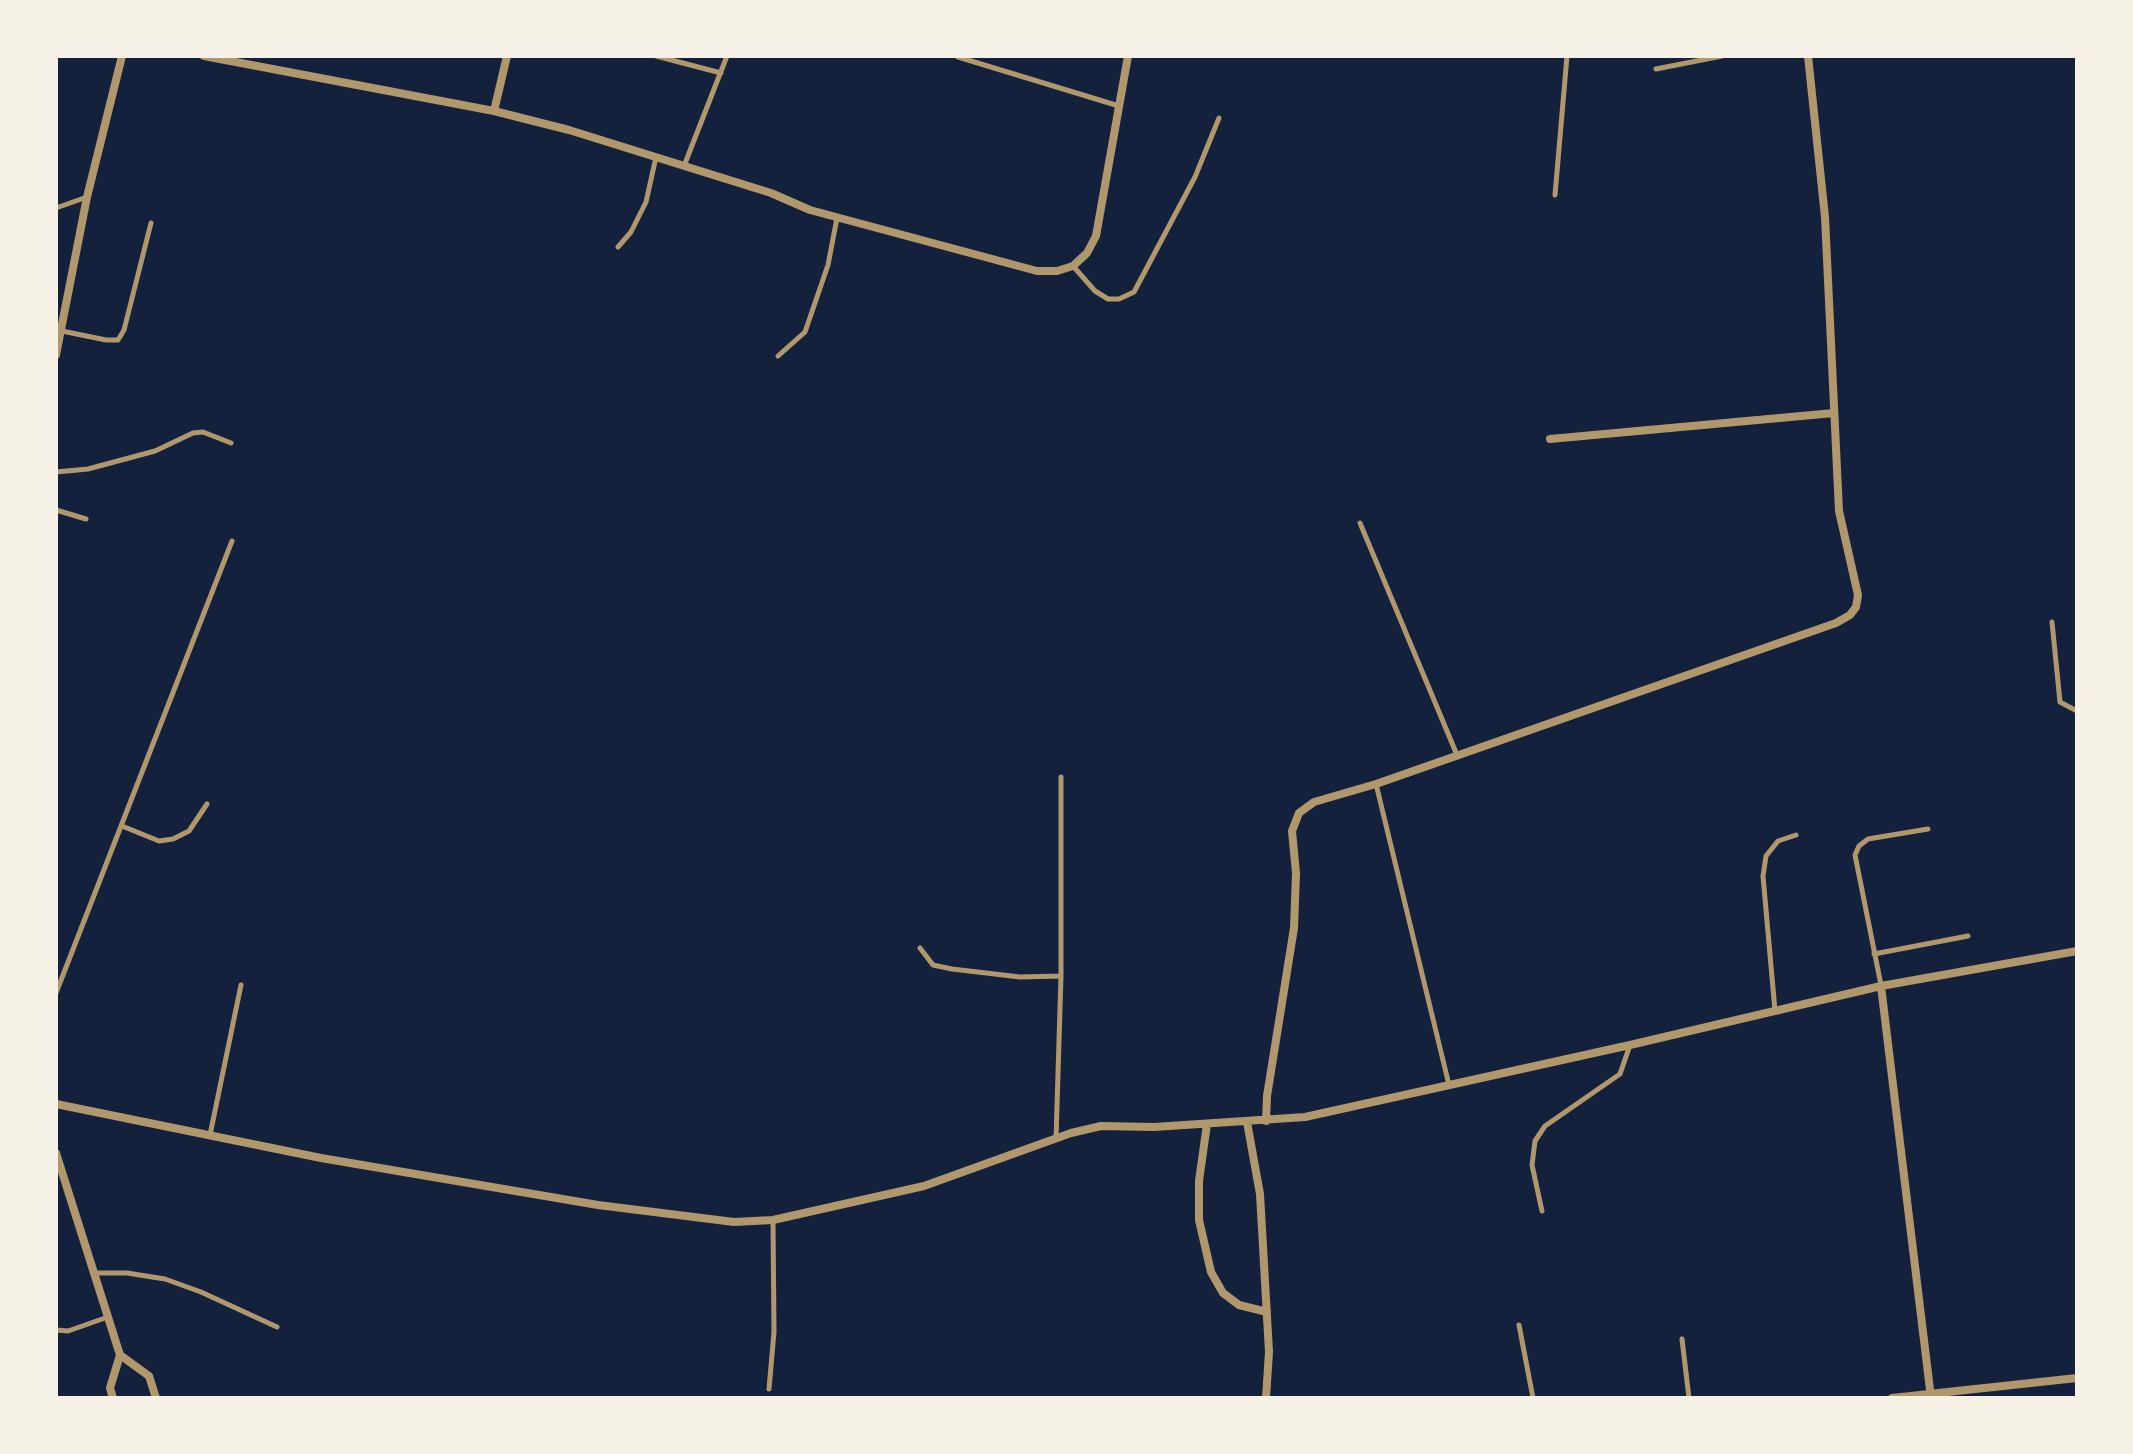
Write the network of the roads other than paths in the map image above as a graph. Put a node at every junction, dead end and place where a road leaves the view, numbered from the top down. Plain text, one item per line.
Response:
1 (122, 56) edge
2 (204, 56) edge
3 (507, 56) edge
4 (656, 56) edge
5 (727, 56) edge
6 (1128, 56) edge
7 (1567, 56) edge
8 (1722, 56) edge
9 (1808, 56) edge
10 (958, 57) edge
11 (1656, 69) dead end
12 (721, 73) junction
13 (1119, 106) junction
14 (494, 111) junction
15 (1219, 118) dead end
16 (656, 156) junction
17 (684, 166) junction
18 (1555, 195) dead end
19 (87, 197) junction
20 (56, 208) edge
21 (838, 217) junction
22 (151, 223) dead end
23 (618, 247) dead end
24 (1073, 266) junction
25 (62, 331) junction
26 (56, 355) edge
27 (778, 356) dead end
28 (1834, 413) junction
29 (1550, 439) dead end
30 (231, 443) dead end
31 (56, 472) edge
32 (56, 510) edge
33 (86, 519) dead end
34 (1360, 523) dead end
35 (232, 541) dead end
36 (2052, 622) dead end
37 (2077, 711) edge
38 (1457, 755) junction
39 (1061, 777) dead end
40 (1376, 784) junction
41 (207, 804) dead end
42 (122, 826) junction
43 (1928, 829) dead end
44 (1796, 835) dead end
45 (1968, 936) dead end
46 (920, 948) dead end
47 (2077, 951) edge
48 (1874, 954) junction
49 (1061, 976) junction
50 (241, 985) dead end
51 (1881, 986) junction
52 (56, 993) edge
53 (1775, 1011) junction
54 (1630, 1045) junction
55 (1449, 1085) junction
56 (56, 1104) edge
57 (1266, 1121) junction
58 (1247, 1122) junction
59 (1207, 1124) junction
60 (210, 1135) junction
61 (1056, 1139) junction
62 (56, 1153) edge
63 (1542, 1211) dead end
64 (773, 1220) junction
65 (95, 1273) junction
66 (1267, 1312) junction
67 (109, 1317) junction
68 (1519, 1325) dead end
69 (277, 1327) dead end
70 (56, 1330) edge
71 (1682, 1339) dead end
72 (120, 1355) junction
73 (2077, 1378) edge
74 (769, 1389) dead end
75 (1931, 1396) edge
76 (113, 1398) edge
77 (156, 1398) edge
78 (1266, 1398) edge
79 (1533, 1398) edge
80 (1689, 1398) edge
81 (1892, 1398) edge

1 - 19 street
2 - 14 street
3 - 14 street
4 - 12 lane
5 - 12 lane
6 - 13 street
7 - 18 lane
8 - 11 lane
9 - 28 street
10 - 13 lane
12 - 17 lane
13 - 24 street
14 - 16 street
15 - 24 lane
16 - 17 street
16 - 23 lane
17 - 21 street
19 - 20 lane
19 - 25 street
21 - 24 street
21 - 27 lane
22 - 25 lane
25 - 26 street
28 - 29 street
28 - 38 street
30 - 31 lane
32 - 33 lane
34 - 38 lane
35 - 42 lane
36 - 37 lane
38 - 40 street
39 - 49 lane
40 - 55 lane
40 - 57 street
41 - 42 lane
42 - 52 lane
43 - 48 lane
44 - 53 lane
45 - 48 lane
46 - 49 lane
47 - 51 street
48 - 51 lane
49 - 61 lane
50 - 60 lane
51 - 53 street
51 - 75 street
53 - 54 street
54 - 55 street
54 - 63 lane
55 - 57 street
56 - 60 street
57 - 58 street
58 - 59 street
58 - 66 street
59 - 61 street
59 - 66 street
60 - 64 street
61 - 64 street
62 - 65 street
64 - 74 lane
65 - 67 street
65 - 69 lane
66 - 78 street
67 - 70 lane
67 - 72 street
68 - 79 lane
71 - 80 lane
72 - 76 street
72 - 77 street
73 - 75 street
75 - 81 street

